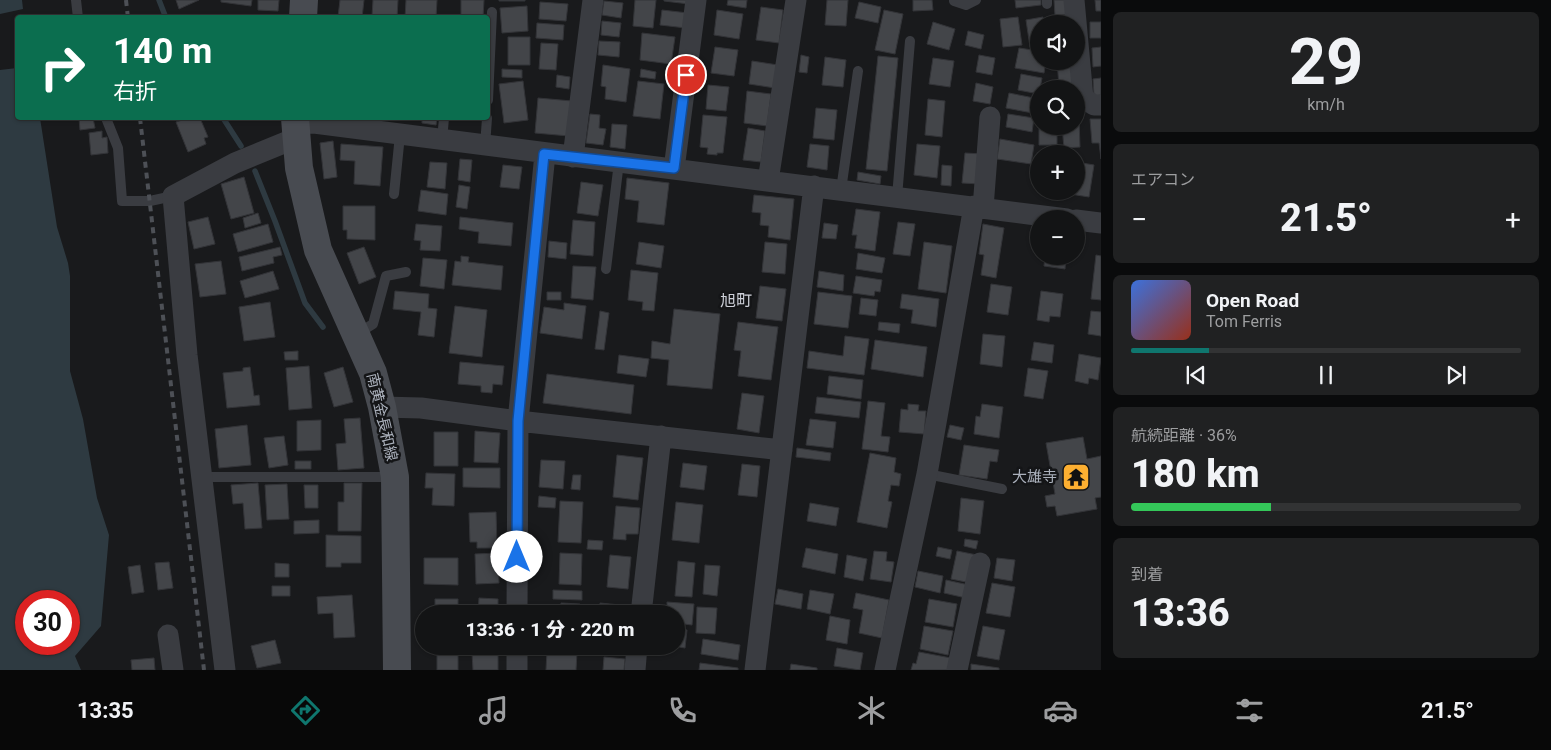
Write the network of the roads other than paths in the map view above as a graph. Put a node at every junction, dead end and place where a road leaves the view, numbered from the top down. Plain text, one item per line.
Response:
1 (76, 0) edge
2 (304, 0) edge
3 (593, 0) edge
4 (696, 0) edge
5 (796, 0) edge
6 (976, 0) edge
7 (1074, 0) edge
8 (954, 1) edge
9 (492, 12) dead end
10 (78, 15) edge
11 (303, 15) edge
12 (910, 41) dead end
13 (490, 56) edge
14 (858, 71) dead end
15 (1101, 105) edge
16 (990, 117) dead end
17 (107, 120) edge
18 (444, 120) edge
19 (487, 120) edge
20 (295, 126) edge
21 (400, 134) junction
22 (442, 140) junction
23 (485, 146) junction
24 (544, 154) junction
25 (573, 157) junction
26 (619, 162) junction
27 (674, 168) junction
28 (768, 181) junction
29 (814, 186) junction
30 (841, 190) junction
31 (394, 194) dead end
32 (173, 196) junction
33 (897, 197) junction
34 (979, 207) junction
35 (1030, 214) edge
36 (1085, 221) edge
37 (1101, 223) edge
38 (606, 269) dead end
39 (406, 272) dead end
40 (357, 334) junction
41 (382, 407) junction
42 (518, 421) junction
43 (661, 436) junction
44 (782, 450) junction
45 (927, 474) junction
46 (202, 477) junction
47 (395, 477) junction
48 (1002, 489) dead end
49 (980, 564) dead end
50 (517, 605) edge
51 (642, 605) edge
52 (168, 635) dead end
53 (517, 655) edge
54 (636, 655) edge
55 (173, 670) edge
56 (225, 670) edge
57 (397, 670) edge
58 (517, 670) edge
59 (635, 670) edge
60 (755, 670) edge
61 (885, 670) edge
62 (957, 670) edge

1 - 10 lane
2 - 11 main road
3 - 25 street
4 - 27 street
5 - 28 street
6 - 8 lane
7 - 15 street
9 - 13 lane
12 - 33 lane
14 - 30 lane
16 - 34 street
17 - 32 lane
18 - 22 lane
19 - 23 lane
20 - 21 street
20 - 32 street
20 - 40 main road, 南黄金長和線
21 - 22 street
21 - 31 lane
22 - 23 street
23 - 24 street
24 - 25 street
24 - 42 street
25 - 26 street
26 - 27 street
26 - 38 lane
27 - 28 street
28 - 29 street
29 - 30 street
29 - 44 street
30 - 33 street
32 - 46 street
33 - 34 street
34 - 35 street
34 - 45 street
36 - 37 street
39 - 40 lane
40 - 41 main road, 南黄金長和線
41 - 42 street
41 - 47 main road, 南黄金長和線
42 - 43 street
42 - 50 street
43 - 44 street
43 - 51 street
44 - 60 street
45 - 48 lane
45 - 61 street
46 - 47 lane
46 - 56 street
47 - 57 main road, 南黄金長和線
49 - 62 street
52 - 55 street
53 - 58 street
54 - 59 street

